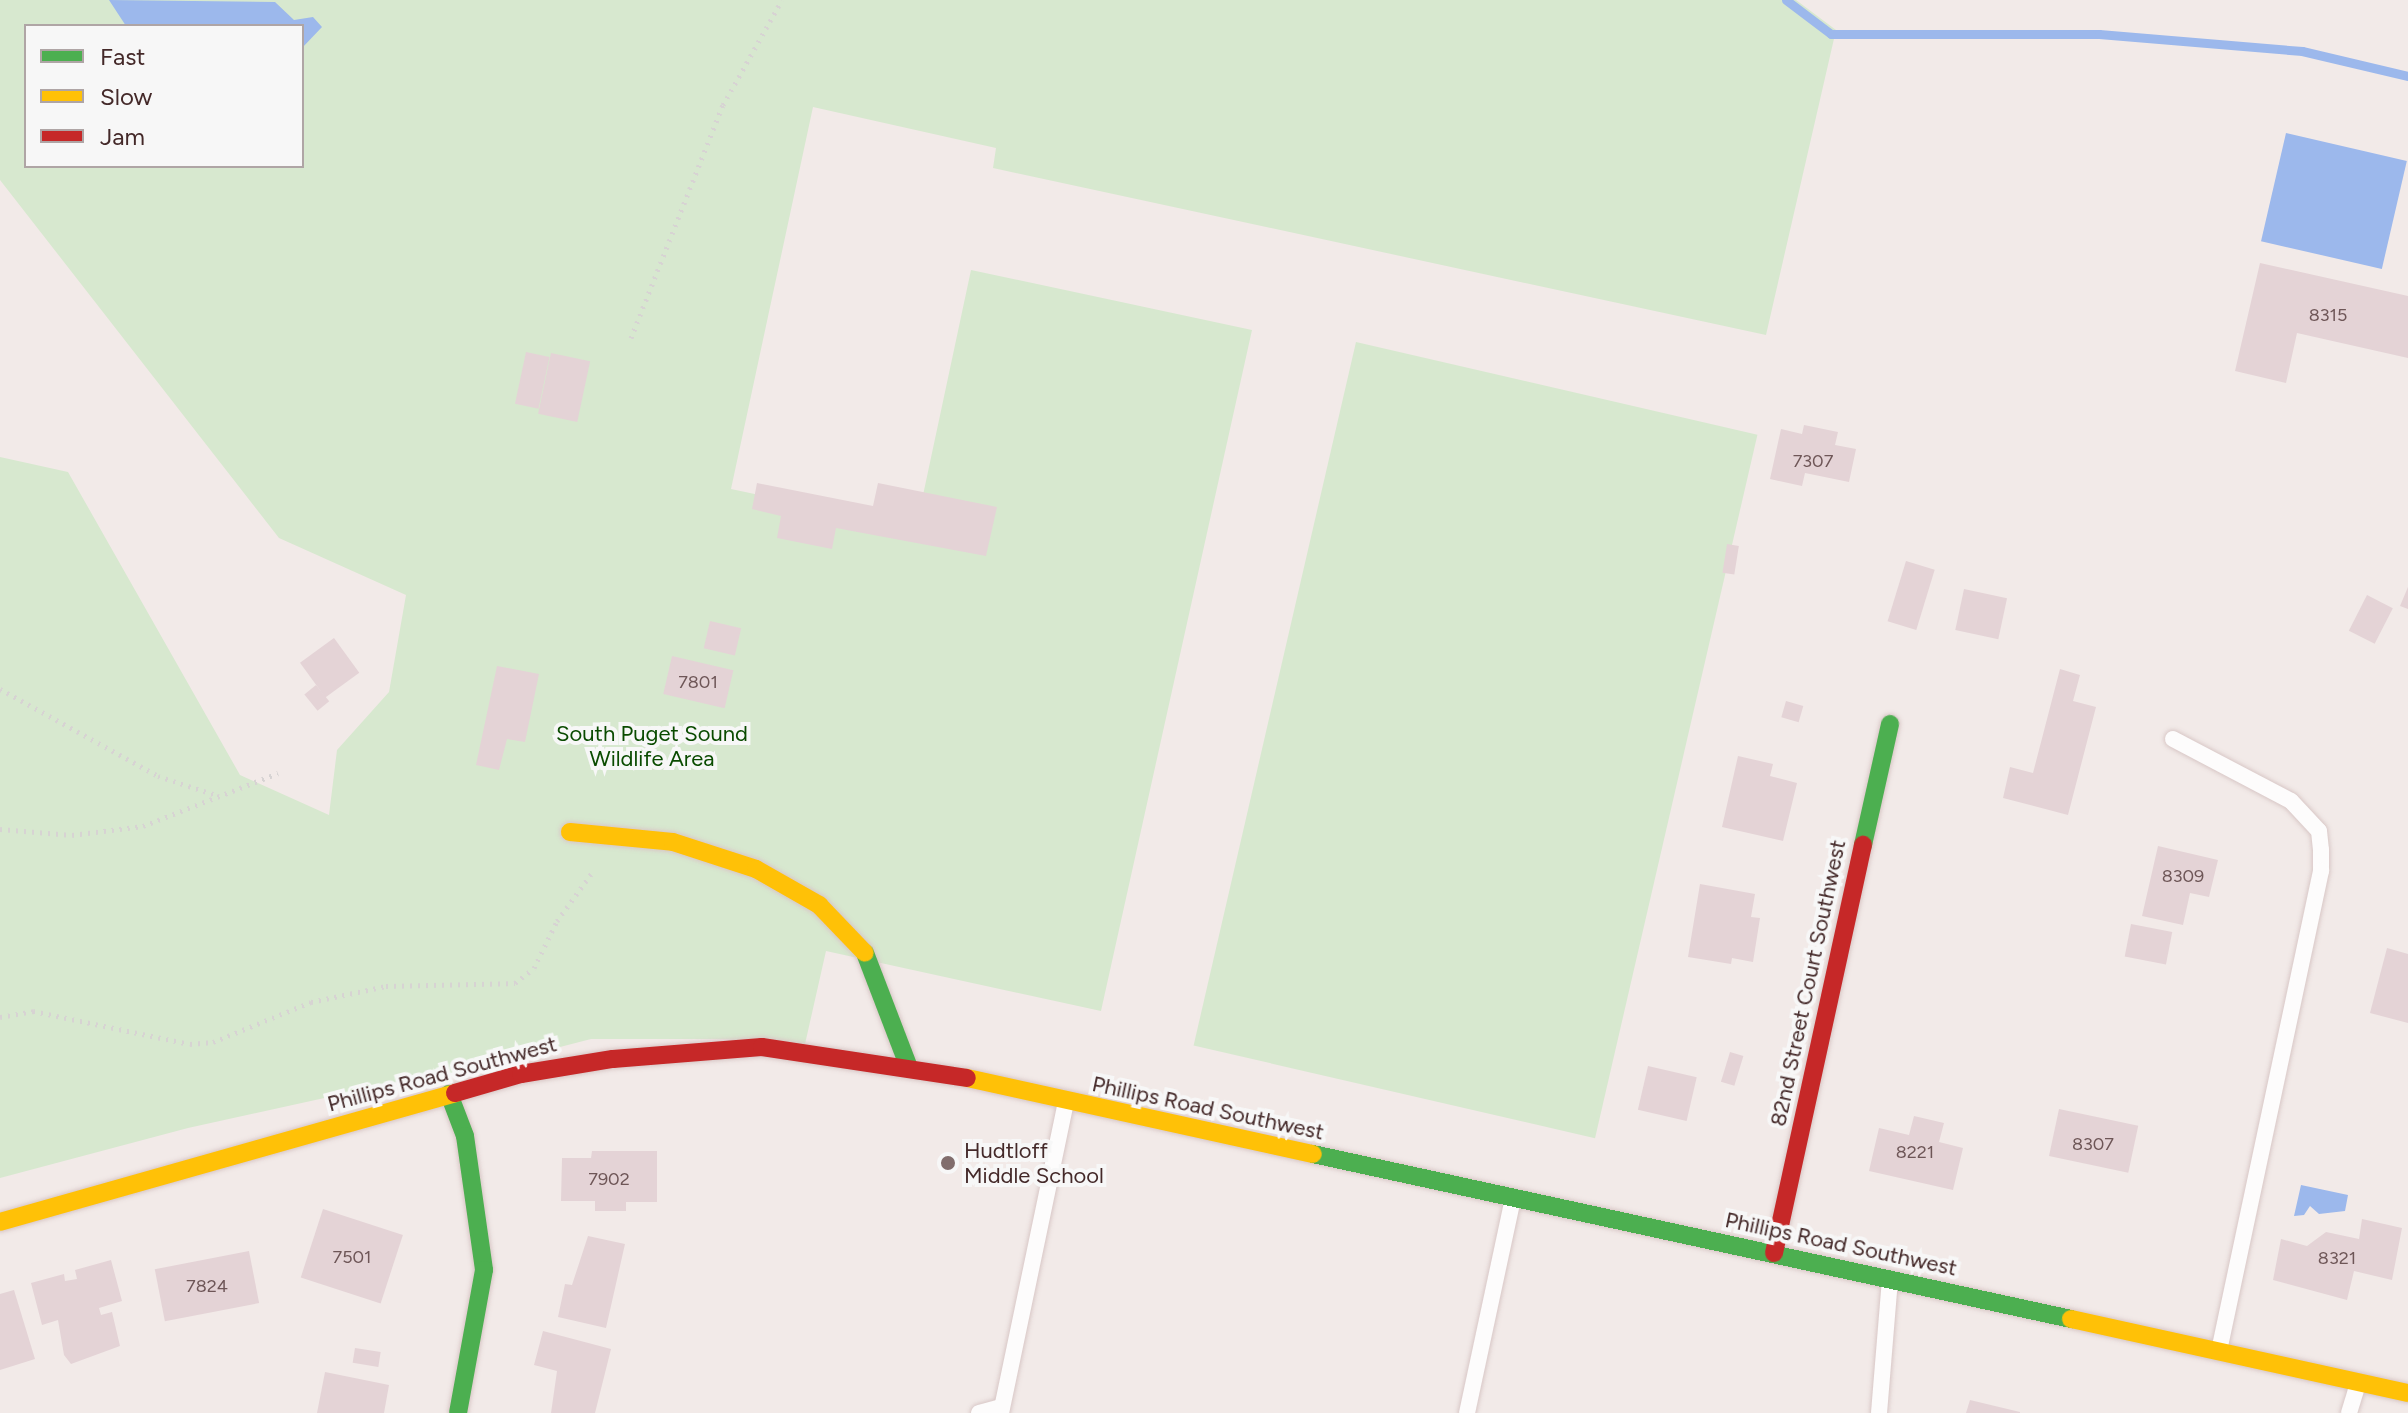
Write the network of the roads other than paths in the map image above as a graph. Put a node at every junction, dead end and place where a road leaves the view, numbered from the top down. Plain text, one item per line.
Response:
1 (1890, 724) dead end
2 (2173, 739) dead end
3 (570, 832) dead end
4 (908, 1065) junction
5 (449, 1094) junction
6 (1066, 1101) junction
7 (1513, 1198) junction
8 (0, 1222) edge
9 (1774, 1253) junction
10 (1890, 1279) junction
11 (2219, 1351) junction
12 (2358, 1382) junction
13 (2408, 1393) edge
14 (1001, 1410) edge
15 (458, 1413) edge
16 (979, 1413) edge
17 (1467, 1413) edge
18 (1879, 1413) edge
19 (2349, 1413) edge

1 - 9 street, 82nd Street Court Southwest
2 - 11 lane
3 - 4 street
4 - 5 street, Phillips Road Southwest
4 - 6 street, Phillips Road Southwest
5 - 8 street, Phillips Road Southwest
5 - 15 street
6 - 7 street, Phillips Road Southwest
6 - 14 lane
7 - 9 street, Phillips Road Southwest
7 - 17 lane
9 - 10 street, Phillips Road Southwest
10 - 11 street, Phillips Road Southwest
10 - 18 lane
11 - 12 street, Phillips Road Southwest
12 - 13 street, Phillips Road Southwest
12 - 19 lane
14 - 16 lane

